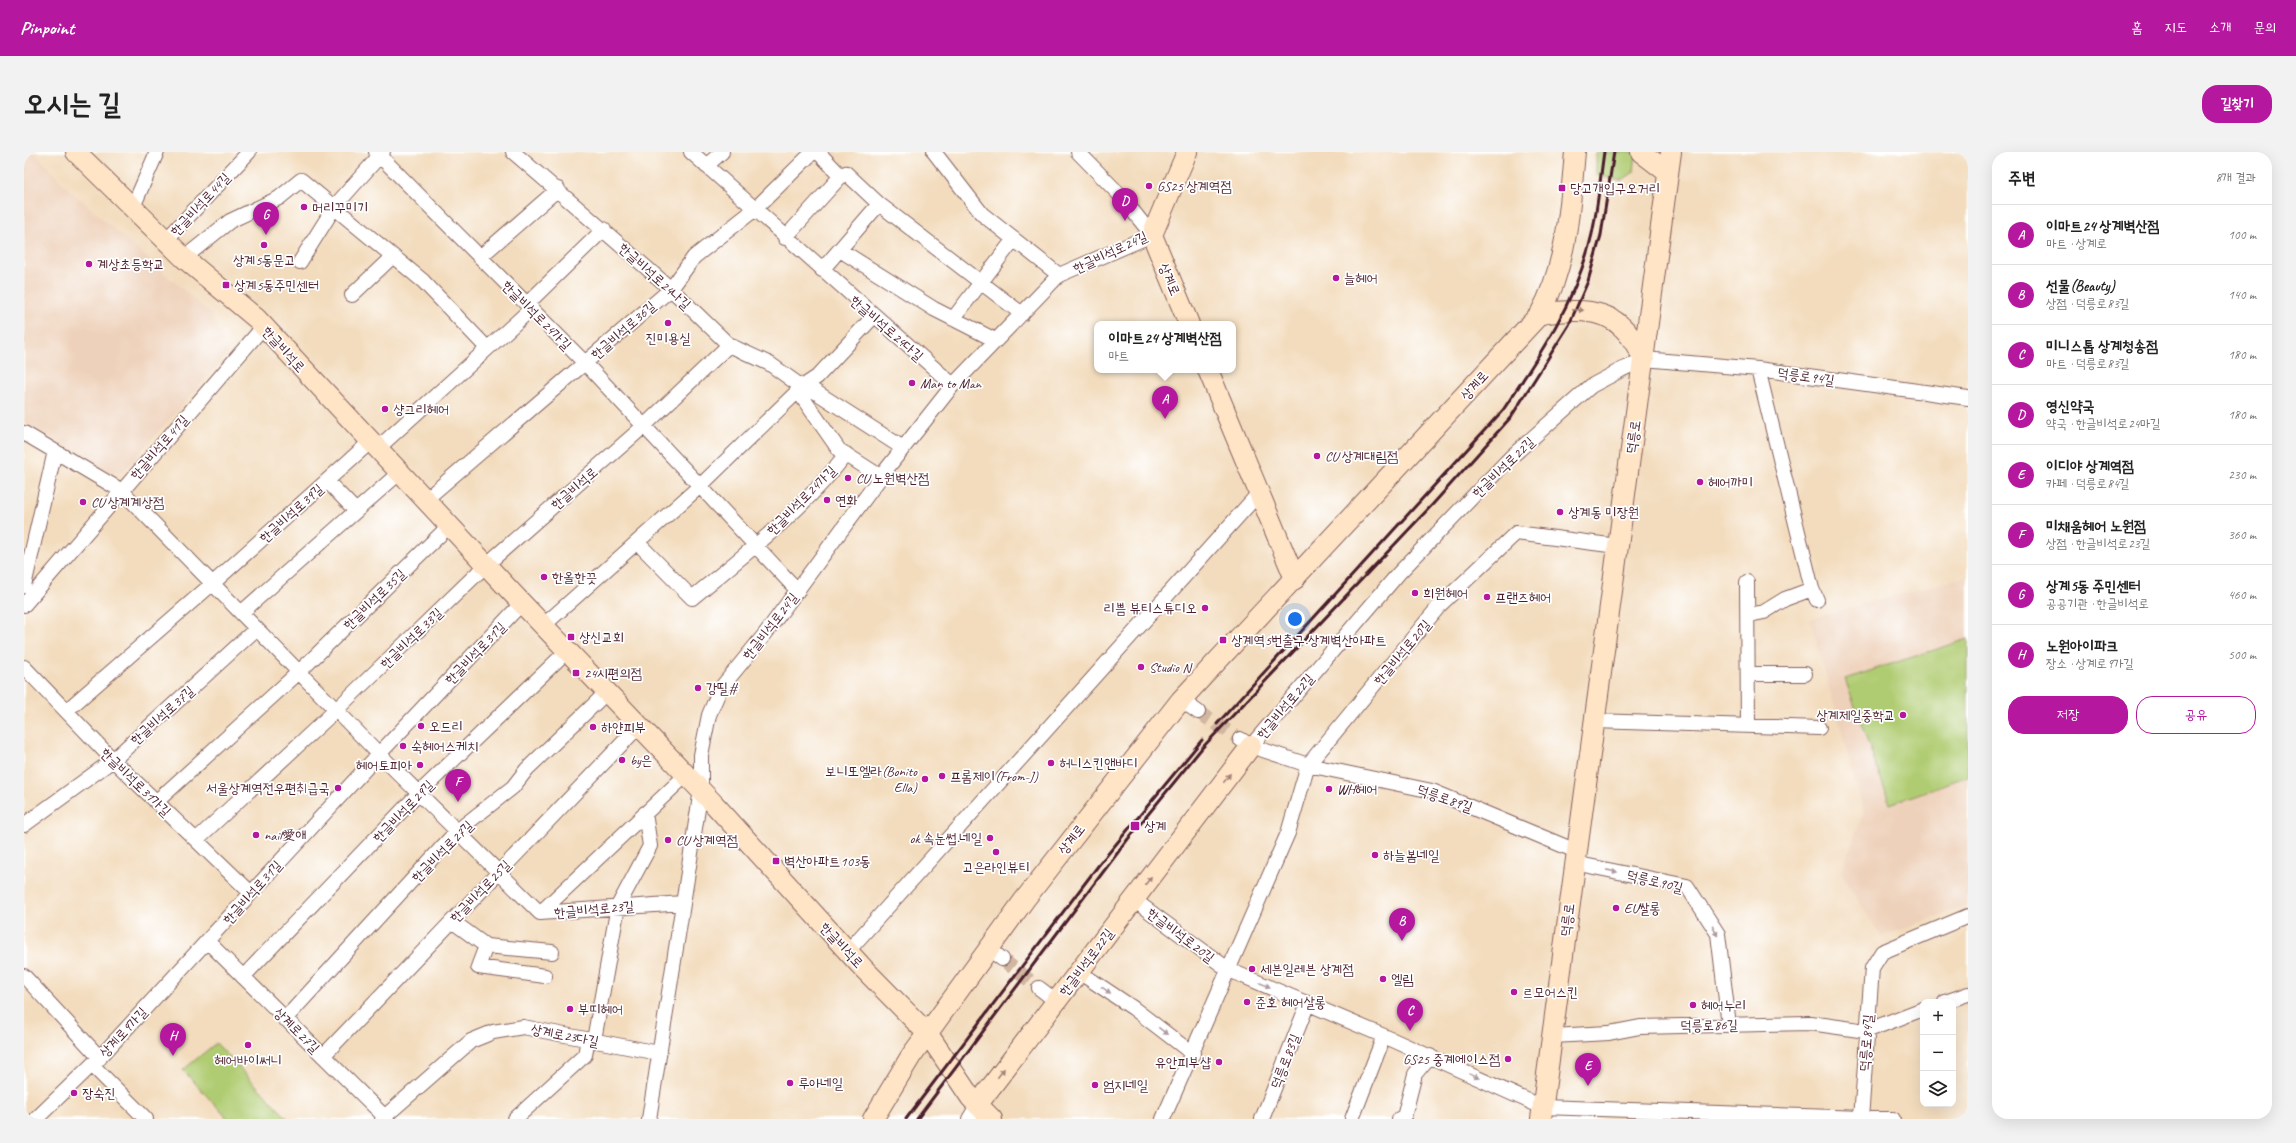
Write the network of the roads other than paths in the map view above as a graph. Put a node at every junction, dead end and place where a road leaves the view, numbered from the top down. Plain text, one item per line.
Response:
1 (76, 152) edge
2 (157, 152) edge
3 (249, 152) edge
4 (513, 152) edge
5 (691, 152) edge
6 (722, 152) edge
7 (813, 152) edge
8 (818, 152) edge
9 (934, 152) edge
10 (1078, 152) edge
11 (1187, 152) edge
12 (1575, 152) edge
13 (1641, 152) edge
14 (1671, 152) edge
15 (379, 153) edge
16 (706, 166) junction
17 (1667, 172) junction
18 (841, 176) junction
19 (558, 189) junction
20 (880, 204) junction
21 (334, 206) junction
22 (133, 207) junction
23 (754, 210) junction
24 (604, 229) junction
25 (1152, 235) junction
26 (785, 238) junction
27 (167, 239) junction
28 (1014, 239) junction
29 (840, 250) junction
30 (393, 256) junction
31 (480, 257) junction
32 (184, 258) junction
33 (300, 262) dead end
34 (822, 270) junction
35 (1059, 275) junction
36 (980, 282) junction
37 (671, 290) junction
38 (352, 295) dead end
39 (529, 306) junction
40 (1022, 314) junction
41 (1540, 314) junction
42 (874, 316) junction
43 (953, 319) junction
44 (1188, 321) edge
45 (264, 326) junction
46 (995, 340) junction
47 (729, 345) junction
48 (487, 348) junction
49 (1644, 359) junction
50 (585, 363) junction
51 (1758, 369) junction
52 (1209, 373) edge
53 (952, 385) junction
54 (802, 388) junction
55 (1968, 398) edge
56 (644, 426) junction
57 (24, 433) edge
58 (373, 445) junction
59 (904, 448) junction
60 (55, 451) junction
61 (846, 454) junction
62 (399, 473) junction
63 (881, 477) junction
64 (327, 481) junction
65 (700, 486) junction
66 (122, 491) junction
67 (1259, 493) junction
68 (425, 500) junction
69 (356, 511) junction
70 (449, 526) junction
71 (637, 542) junction
72 (755, 546) junction
73 (1617, 546) junction
74 (486, 565) junction
75 (1295, 579) junction
76 (1747, 582) dead end
77 (212, 584) junction
78 (24, 586) edge
79 (798, 591) junction
80 (522, 604) junction
81 (24, 605) edge
82 (241, 613) junction
83 (1749, 615) junction
84 (544, 626) junction
85 (256, 629) junction
86 (568, 650) junction
87 (24, 667) edge
88 (299, 672) junction
89 (1748, 674) junction
90 (1806, 674) dead end
91 (607, 692) junction
92 (1181, 700) junction
93 (336, 710) junction
94 (66, 711) junction
95 (1198, 712) tunnel mouth
96 (1593, 721) junction
97 (639, 726) junction
98 (1748, 726) junction
99 (1819, 728) dead end
100 (1246, 742) junction
101 (379, 754) junction
102 (113, 760) junction
103 (1308, 765) junction
104 (686, 775) junction
105 (701, 790) junction
106 (419, 793) junction
107 (156, 802) junction
108 (645, 813) junction
109 (24, 825) edge
110 (457, 832) junction
111 (196, 840) junction
112 (1575, 857) junction
113 (498, 872) junction
114 (250, 893) junction
115 (1134, 900) junction
116 (683, 903) junction
117 (618, 906) junction
118 (540, 913) junction
119 (1968, 916) edge
120 (452, 921) junction
121 (207, 941) junction
122 (486, 946) junction
123 (848, 951) junction
124 (552, 952) dead end
125 (1229, 970) junction
126 (1079, 972) junction
127 (24, 976) edge
128 (545, 976) dead end
129 (242, 977) junction
130 (1039, 988) tunnel mouth
131 (1968, 994) edge
132 (1953, 999) edge
133 (1056, 1002) junction
134 (1308, 1003) junction
135 (1920, 1010) edge
136 (285, 1019) junction
137 (1729, 1025) junction
138 (1866, 1031) junction
139 (928, 1034) junction
140 (1384, 1036) junction
141 (1552, 1036) junction
142 (591, 1040) junction
143 (659, 1053) junction
144 (1193, 1054) junction
145 (323, 1056) junction
146 (1430, 1056) junction
147 (96, 1061) junction
148 (973, 1112) edge
149 (1541, 1113) edge
150 (384, 1118) edge
151 (36, 1119) edge
152 (146, 1119) edge
153 (515, 1119) edge
154 (649, 1119) edge
155 (873, 1119) edge
156 (992, 1119) edge
157 (1163, 1119) edge
158 (1262, 1119) edge
159 (1352, 1119) edge
160 (1399, 1119) edge
161 (1861, 1119) edge
162 (1893, 1119) edge

1 - 22 main road, 한글비석로
2 - 22 street
3 - 27 street, 한글비석로44길
4 - 19 street, 한글비석로24나길
5 - 16 street, 한글비석로24다길
6 - 16 street
7 - 23 street, 한글비석로36길
8 - 18 street
9 - 28 street
10 - 25 street
11 - 25 main road, 한글비석로24길
12 - 41 main road, 상계로
13 - 17 main road
14 - 17 main road, 덕릉로
15 - 21 street
15 - 31 street, 한글비석로24가길
16 - 23 street, 한글비석로24다길
17 - 49 main road, 덕릉로
18 - 20 street
18 - 26 street
19 - 24 street, 한글비석로24나길
19 - 31 street
20 - 29 street
20 - 36 street
21 - 30 street
21 - 32 street
21 - 33 street
22 - 27 main road, 한글비석로
23 - 26 street, 한글비석로24다길
23 - 37 street, 한글비석로36길
24 - 37 street, 한글비석로24나길
24 - 39 street
25 - 35 street, 한글비석로24길
25 - 44 main road, 상계로
26 - 34 street, 한글비석로24다길
27 - 32 main road, 한글비석로
28 - 35 street
28 - 36 street
29 - 34 street
29 - 43 street
30 - 38 street
30 - 48 street
31 - 39 street, 한글비석로24가길
32 - 45 main road, 한글비석로
34 - 42 street, 한글비석로24다길
35 - 40 street, 한글비석로24길
36 - 40 street
36 - 43 street
37 - 47 street, 한글비석로24나길
37 - 50 street, 한글비석로36길
39 - 48 street
39 - 50 street, 한글비석로24가길
40 - 46 street, 한글비석로24길
41 -> 49 main road
41 - 75 main road, 상계로
42 - 53 street, 한글비석로24다길
42 - 54 street
43 - 46 street
45 - 58 main road, 한글비석로
45 - 66 street, 한글비석로41길
46 - 53 street, 한글비석로24길
47 - 54 street, 한글비석로24나길
47 - 56 street
48 - 58 street
49 - 51 street, 덕릉로94길
49 - 73 main road, 덕릉로
49 - 100 street, 한글비석로22길
50 - 56 street, 한글비석로24가길
50 - 68 street, 한글비석로36길
51 - 55 street, 덕릉로94길
51 - 83 street
52 - 67 main road
53 - 59 street, 한글비석로24길
54 - 59 street, 한글비석로24나길
54 - 61 street
54 - 65 street
56 - 65 street, 한글비석로24가길
56 - 74 street, 한글비석로
57 - 60 street
58 - 62 main road, 한글비석로
58 - 64 street, 한글비석로39길
59 - 63 street, 한글비석로24길
60 - 66 street
60 - 78 street
61 - 63 street
61 - 72 street, 한글비석로24가길
62 - 68 main road, 한글비석로
62 - 69 street
63 - 79 street, 한글비석로24길
64 - 69 street
64 - 77 street, 한글비석로39길
65 - 71 street
65 - 72 street, 한글비석로24가길
66 - 77 street
66 - 81 street, 한글비석로41길
67 - 75 main road
67 - 123 street
68 - 70 main road, 한글비석로
69 - 82 street
70 - 74 main road, 한글비석로
70 - 88 street, 한글비석로35길
71 - 72 street, 한글비석로24가길
71 - 84 street
72 - 79 street, 한글비석로24가길
73 - 96 main road, 덕릉로
73 - 103 street, 한글비석로20길
74 - 80 main road, 한글비석로
74 - 93 street, 한글비석로33길
75 - 92 main road, 상계로
76 - 83 street
77 - 82 street
77 - 94 street, 한글비석로39길
79 - 105 street, 한글비석로24길
80 - 84 main road, 한글비석로
80 - 101 street, 한글비석로31길
82 - 85 street
83 - 89 street
84 - 86 main road, 한글비석로
85 - 88 street
85 - 102 street, 한글비석로37길
86 - 91 main road, 한글비석로
86 - 106 street, 한글비석로29길
87 - 94 street, 한글비석로31가길
88 - 93 street
88 - 107 street, 한글비석로35길
89 - 90 street
89 - 98 street
91 - 97 main road, 한글비석로
91 - 110 street, 한글비석로27길
92 - 95 street
92 - 139 main road, 상계로
93 - 101 street
93 - 111 street, 한글비석로33길
94 - 102 street, 한글비석로31가길
96 - 98 street
96 - 112 main road, 덕릉로
97 - 104 main road, 한글비석로
97 - 113 street, 한글비석로25길
98 - 99 street
100 - 103 street
115 -> 100 main road, 한글비석로22길
101 - 106 street, 한글비석로23길
101 - 114 street, 한글비석로31길
102 - 107 street, 한글비석로31가길
102 - 109 street, 한글비석로37길
103 - 112 street, 덕릉로89길
103 - 125 street, 한글비석로20길
104 - 105 main road, 한글비석로
104 - 108 street
105 - 116 street
105 - 123 main road, 한글비석로
106 - 110 street, 한글비석로23길
106 - 129 street, 한글비석로29길
107 - 111 street, 한글비석로31가길
108 - 117 street
108 - 118 street
110 - 113 street, 한글비석로23길
110 - 136 street, 한글비석로27길
111 - 114 street, 한글비석로31가길
112 -> 137 street, 덕릉로90길
112 - 141 main road, 덕릉로
113 - 118 street, 한글비석로23길
113 - 120 street, 한글비석로25길
114 - 121 street, 한글비석로31길
115 - 125 street, 한글비석로20길
115 - 126 main road, 한글비석로22길
116 - 117 street, 한글비석로23길
116 - 143 street
117 - 118 street, 한글비석로23길
117 - 142 street
119 - 138 street, 덕릉로84길
120 - 122 street
120 - 145 street, 한글비석로25길
121 - 129 street, 상계로27길
121 - 147 street, 상계로9가길
122 - 124 street
122 - 128 street
123 - 139 main road, 한글비석로
125 -> 134 street
125 - 144 street, 한글비석로20길
126 - 133 main road, 한글비석로22길
126 -> 144 street
127 - 147 street
129 - 136 street, 상계로27길
130 - 133 street
131 - 132 street
148 -> 133 main road, 한글비석로22길
134 - 140 street
134 - 158 street, 덕릉로83길
135 - 138 street
136 - 145 street, 상계로27길
137 - 138 street, 덕릉로86길
137 - 141 street, 덕릉로86길
138 - 161 street, 덕릉로84길
139 - 148 main road, 한글비석로
139 - 155 main road, 상계로
140 - 146 street
140 - 159 street
141 - 149 main road, 덕릉로
142 - 143 street, 상계로23다길
142 - 150 street, 상계로23다길
142 - 153 street
143 - 154 street
144 - 157 street, 한글비석로20길
145 - 150 street, 상계로27길
146 -> 149 street
146 - 160 street
147 - 151 street, 상계로9가길
147 - 152 street
148 - 156 main road, 한글비석로
149 - 161 street
161 - 162 street

